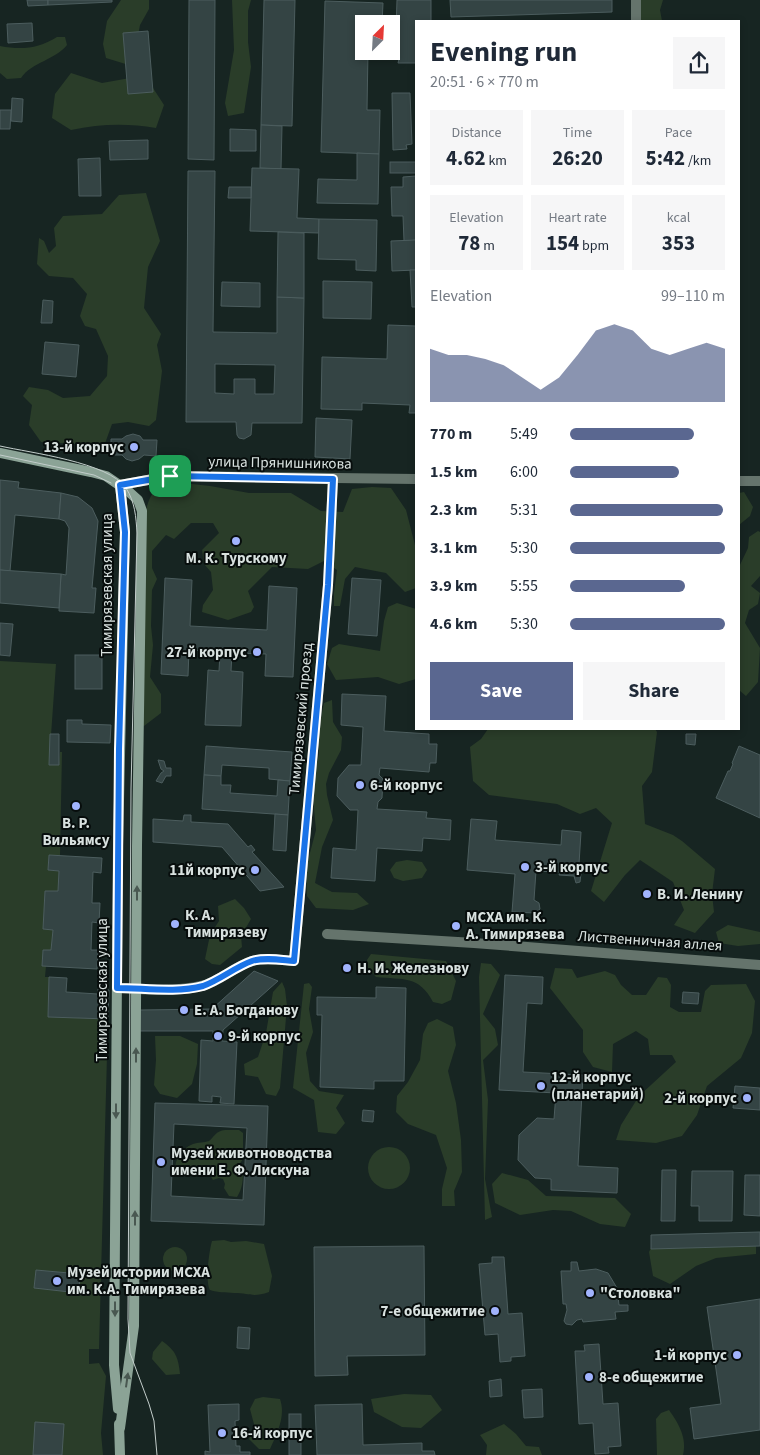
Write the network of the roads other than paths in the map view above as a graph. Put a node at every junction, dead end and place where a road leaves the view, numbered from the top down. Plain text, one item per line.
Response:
1 (636, 0) edge
2 (636, 20) edge
3 (0, 453) edge
4 (333, 479) junction
5 (415, 479) edge
6 (740, 481) edge
7 (760, 481) edge
8 (120, 485) junction
9 (327, 934) dead end
10 (760, 965) edge
11 (117, 988) junction
12 (137, 989) junction
13 (120, 1428) junction
14 (120, 1455) edge

1 - 2 street
3 - 8 main road
4 - 5 street, улица Прянишникова
4 - 8 street, улица Прянишникова
4 - 12 street, Тимирязевский проезд
6 - 7 street
8 - 11 main road, Тимирязевская улица
12 -> 8 main road, Тимирязевская улица
9 - 10 street, Лиственничная аллея
11 - 12 street
11 -> 13 main road, Тимирязевская улица
13 -> 12 main road, Тимирязевская улица
13 - 14 main road, Тимирязевская улица

